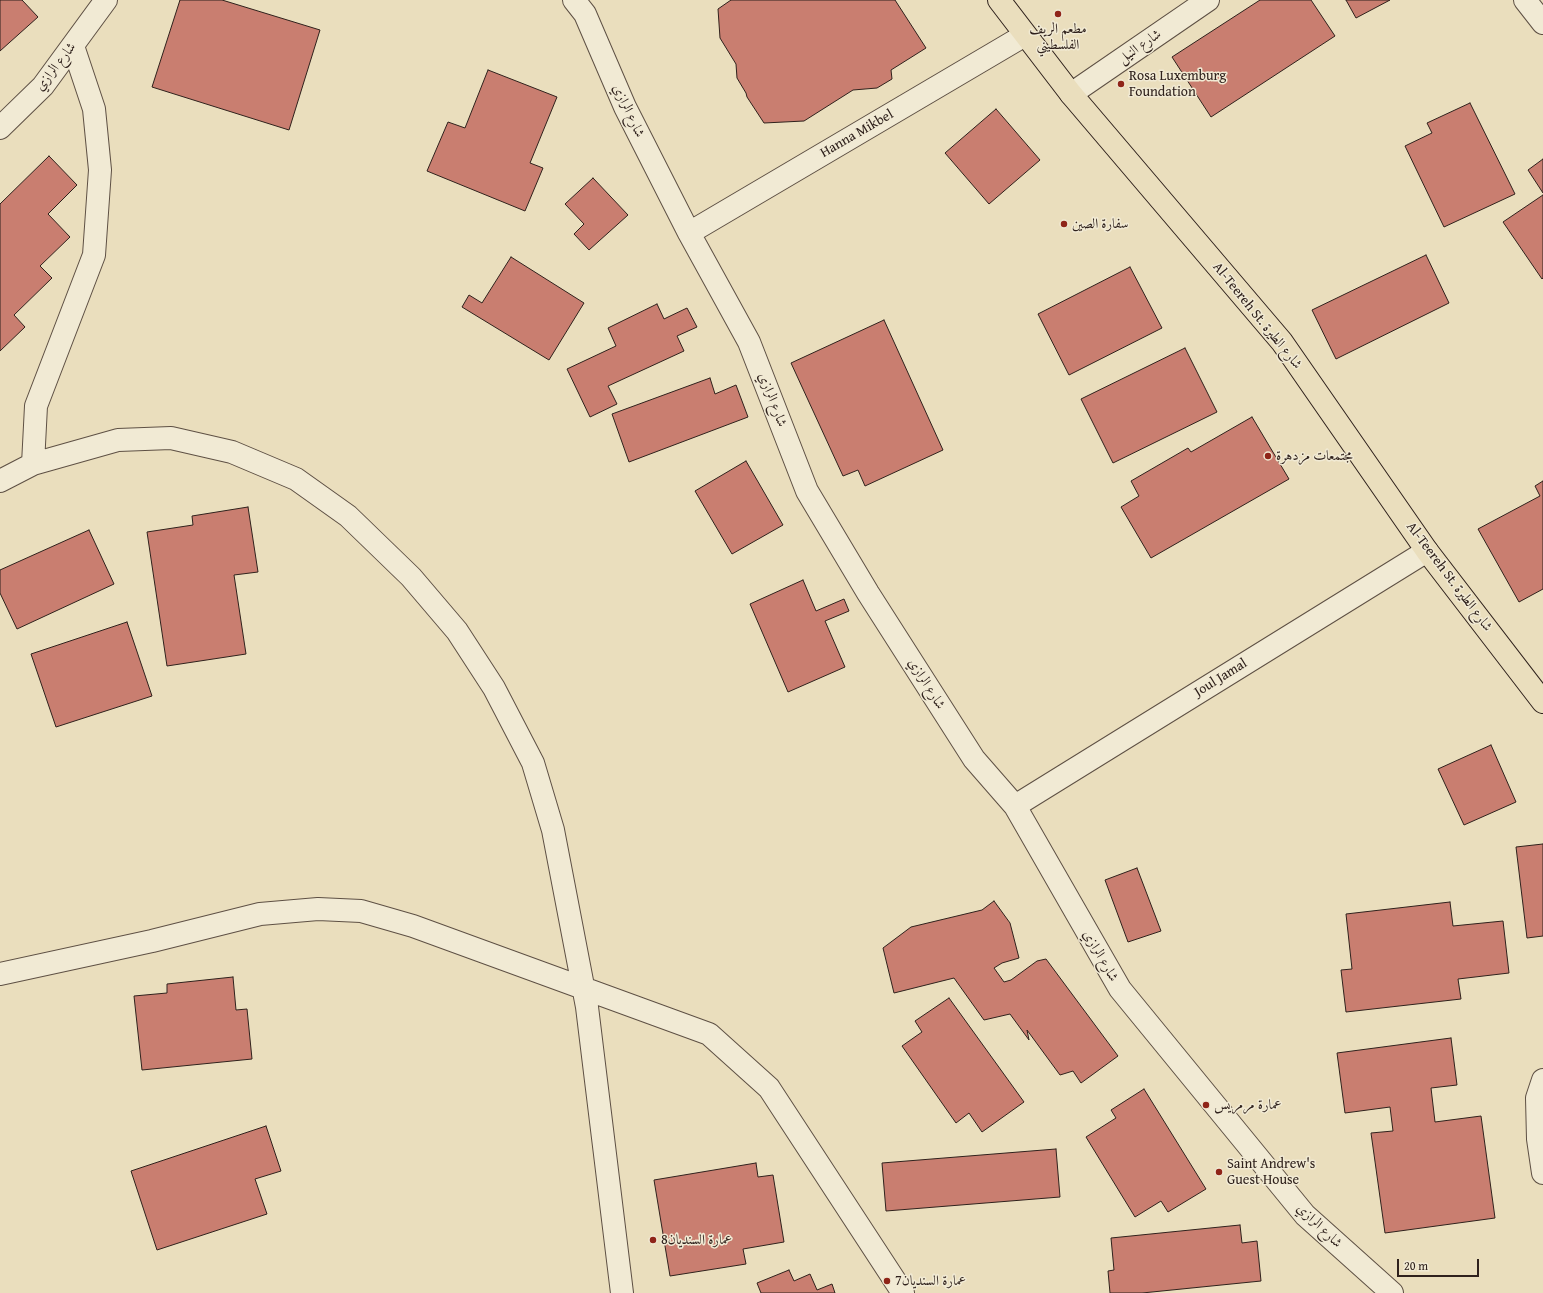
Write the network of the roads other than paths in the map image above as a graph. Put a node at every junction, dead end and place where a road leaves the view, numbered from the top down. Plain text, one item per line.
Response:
1 (106, 0) edge
2 (999, 0) edge
3 (1208, 0) edge
4 (1525, 0) edge
5 (584, 5) edge
6 (1543, 23) edge
7 (1026, 36) junction
8 (73, 46) junction
9 (1071, 94) junction
10 (0, 128) edge
11 (689, 233) junction
12 (33, 464) junction
13 (0, 481) edge
14 (1427, 551) junction
15 (1543, 702) edge
16 (1015, 806) junction
17 (0, 974) edge
18 (583, 988) junction
19 (1543, 1080) edge
20 (1543, 1173) edge
21 (622, 1293) edge
22 (903, 1293) edge
23 (1392, 1293) edge

1 - 8 street, شارع الرازي
2 - 7 main road, Al-Teereh St. شارع الطيرة
3 - 9 street, شارع النيل
4 - 6 street
5 - 11 street, شارع الرازي
7 - 9 main road, Al-Teereh St. شارع الطيرة
7 - 11 street, Hanna Mikbel
8 - 10 street, شارع الرازي
8 - 12 street
9 - 14 main road, Al-Teereh St. شارع الطيرة
11 - 16 street, شارع الرازي
12 - 13 street
12 - 18 street
14 - 15 main road, Al-Teereh St. شارع الطيرة
14 - 16 street, Joul Jamal
16 - 23 street, شارع الرازي
17 - 18 street
18 - 21 street
18 - 22 street
19 - 20 street

